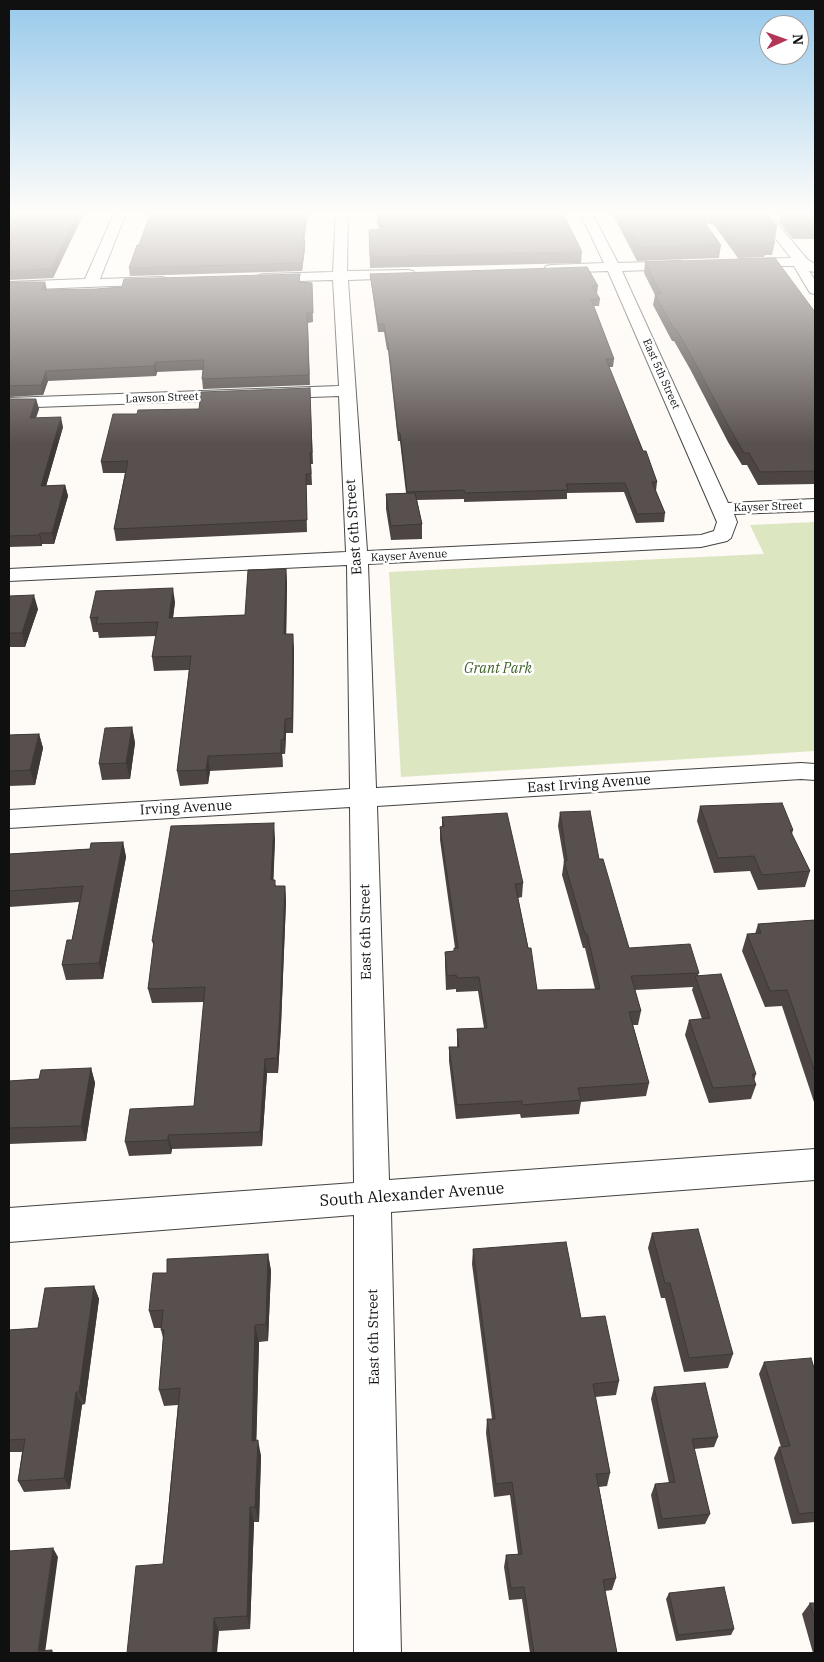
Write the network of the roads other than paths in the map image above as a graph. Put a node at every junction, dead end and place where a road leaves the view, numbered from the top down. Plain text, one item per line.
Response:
1 (341, 289) edge
2 (623, 289) edge
3 (346, 391) junction
4 (9, 403) edge
5 (815, 505) edge
6 (721, 509) junction
7 (720, 537) joint
8 (356, 558) junction
9 (9, 575) edge
10 (815, 772) edge
11 (363, 798) junction
12 (9, 819) edge
13 (815, 1164) edge
14 (372, 1198) junction
15 (9, 1225) edge
16 (378, 1653) edge

1 - 3 street, East 6th Street
2 - 6 street, East 5th Street
3 - 4 street, Lawson Street
3 - 8 street, East 6th Street
5 - 6 street, Kayser Street
6 - 7 street, East 5th Street
7 - 8 street, Kayser Avenue
8 - 9 street, Kayser Avenue
8 - 11 street, East 6th Street
10 - 11 street, East Irving Avenue
11 - 12 street, Irving Avenue
11 - 14 street, East 6th Street
13 - 14 street, South Alexander Avenue
14 - 15 street, South Alexander Avenue
14 - 16 street, East 6th Street

